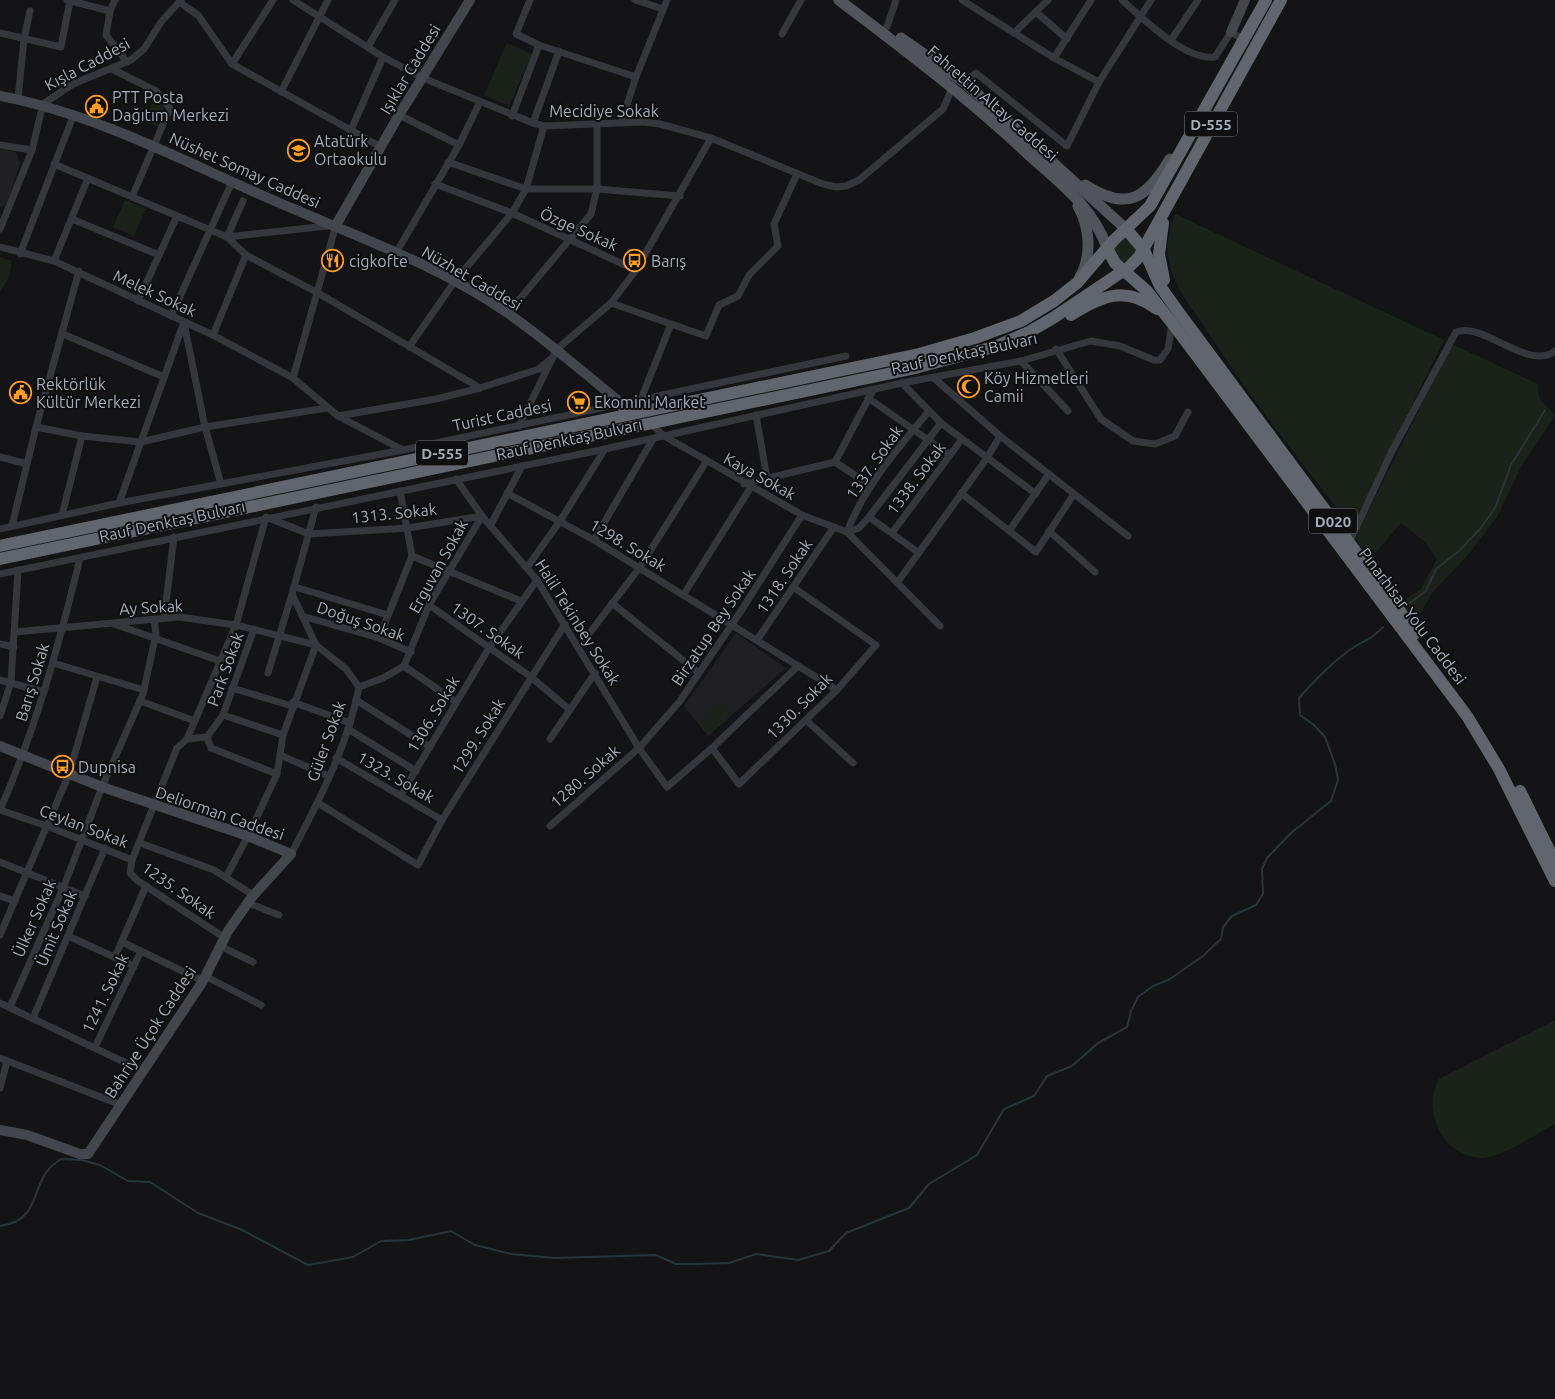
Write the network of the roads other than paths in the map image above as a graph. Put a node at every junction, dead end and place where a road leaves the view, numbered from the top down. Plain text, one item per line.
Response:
1 (115, 0) edge
2 (273, 0) edge
3 (293, 0) edge
4 (328, 0) edge
5 (395, 0) edge
6 (470, 0) edge
7 (530, 0) edge
8 (635, 0) edge
9 (667, 0) edge
10 (801, 0) edge
11 (839, 0) edge
12 (850, 0) edge
13 (896, 0) edge
14 (962, 0) edge
15 (1048, 0) edge
16 (1122, 0) edge
17 (1151, 0) edge
18 (1198, 0) edge
19 (1245, 0) edge
20 (1266, 0) edge
21 (1282, 0) edge
22 (68, 1) edge
23 (180, 1) edge
24 (1088, 1) edge
25 (663, 9) junction
26 (30, 11) dead end
27 (110, 11) junction
28 (1036, 12) junction
29 (320, 16) junction
30 (1140, 17) junction
31 (887, 27) junction
32 (1231, 32) junction
33 (0, 33) edge
34 (1014, 33) junction
35 (782, 34) dead end
36 (24, 39) junction
37 (1067, 39) junction
38 (1171, 40) junction
39 (1244, 40) junction
40 (539, 45) junction
41 (368, 48) junction
42 (559, 51) junction
43 (383, 57) junction
44 (1054, 58) junction
45 (127, 62) junction
46 (232, 64) junction
47 (112, 69) junction
48 (636, 77) junction
49 (423, 78) junction
50 (1099, 82) junction
51 (959, 83) junction
52 (280, 92) junction
53 (0, 96) edge
54 (18, 99) junction
55 (480, 102) junction
56 (43, 104) junction
57 (74, 114) junction
58 (400, 114) junction
59 (512, 116) junction
60 (533, 123) junction
61 (622, 123) junction
62 (597, 125) junction
63 (544, 126) junction
64 (350, 130) junction
65 (712, 138) junction
66 (1188, 140) junction
67 (0, 145) edge
68 (459, 145) junction
69 (152, 146) junction
70 (381, 147) junction
71 (32, 150) junction
72 (448, 162) junction
73 (54, 164) junction
74 (797, 174) junction
75 (88, 178) junction
76 (1065, 179) junction
77 (232, 182) junction
78 (435, 184) junction
79 (526, 188) junction
80 (597, 189) junction
81 (680, 196) junction
82 (132, 197) junction
83 (242, 201) dead end
84 (1165, 209) junction
85 (512, 213) junction
86 (177, 216) junction
87 (72, 218) junction
88 (336, 225) junction
89 (0, 229) edge
90 (1126, 229) junction
91 (208, 231) junction
92 (227, 237) junction
93 (570, 241) junction
94 (0, 247) edge
95 (1107, 248) junction
96 (1144, 250) junction
97 (396, 253) junction
98 (20, 254) junction
99 (246, 254) junction
100 (158, 255) junction
101 (54, 261) junction
102 (636, 270) junction
103 (1124, 270) junction
104 (79, 271) junction
105 (455, 281) junction
106 (1077, 283) junction
107 (318, 293) junction
108 (138, 301) junction
109 (611, 302) junction
110 (1177, 310) junction
111 (508, 313) junction
112 (171, 316) junction
113 (184, 322) junction
114 (1172, 323) junction
115 (671, 324) junction
116 (63, 334) junction
117 (213, 336) junction
118 (1002, 344) junction
119 (410, 346) junction
120 (1056, 349) junction
121 (1555, 351) edge
122 (555, 353) junction
123 (846, 356) dead end
124 (1021, 360) junction
125 (784, 375) junction
126 (882, 375) junction
127 (164, 377) junction
128 (293, 378) junction
129 (935, 379) junction
130 (902, 383) junction
131 (480, 388) junction
132 (874, 390) junction
133 (641, 398) junction
134 (868, 398) junction
135 (327, 408) junction
136 (623, 409) junction
137 (929, 411) junction
138 (1068, 411) dead end
139 (1188, 412) dead end
140 (756, 415) junction
141 (338, 416) junction
142 (941, 423) junction
143 (651, 424) junction
144 (519, 426) junction
145 (36, 427) junction
146 (205, 427) junction
147 (913, 430) junction
148 (82, 436) junction
149 (664, 436) junction
150 (1000, 436) junction
151 (962, 438) junction
152 (653, 439) junction
153 (928, 441) junction
154 (141, 442) junction
155 (606, 449) junction
156 (403, 450) junction
157 (950, 455) junction
158 (0, 457) edge
159 (987, 458) junction
160 (706, 462) junction
161 (835, 462) junction
162 (27, 464) junction
163 (522, 466) junction
164 (1049, 474) junction
165 (767, 478) junction
166 (456, 479) junction
167 (221, 484) junction
168 (748, 485) junction
169 (871, 486) junction
170 (400, 491) junction
171 (507, 493) junction
172 (961, 493) junction
173 (1036, 494) junction
174 (1074, 494) junction
175 (119, 503) junction
176 (316, 508) junction
177 (62, 515) junction
178 (802, 515) junction
179 (482, 516) junction
180 (266, 517) junction
181 (869, 517) junction
182 (560, 522) junction
183 (12, 526) junction
184 (490, 526) junction
185 (834, 527) junction
186 (408, 528) junction
187 (0, 529) edge
188 (1009, 531) junction
189 (1049, 531) junction
190 (847, 532) junction
191 (892, 533) junction
192 (309, 534) junction
193 (1128, 536) dead end
194 (174, 537) junction
195 (594, 540) junction
196 (1349, 543) junction
197 (0, 546) edge
198 (918, 553) junction
199 (412, 556) junction
200 (80, 558) junction
201 (0, 559) edge
202 (528, 566) junction
203 (640, 567) junction
204 (18, 570) junction
205 (450, 570) junction
206 (1095, 572) dead end
207 (0, 574) edge
208 (537, 580) junction
209 (897, 583) junction
210 (793, 587) junction
211 (294, 591) junction
212 (684, 594) junction
213 (521, 601) junction
214 (612, 603) junction
215 (429, 605) junction
216 (388, 615) junction
217 (302, 616) junction
218 (164, 618) junction
219 (154, 619) junction
220 (112, 623) junction
221 (565, 624) junction
222 (236, 625) junction
223 (732, 625) junction
224 (940, 626) dead end
225 (64, 628) junction
226 (254, 629) junction
227 (15, 632) junction
228 (279, 636) junction
229 (379, 638) junction
230 (155, 639) junction
231 (757, 640) junction
232 (0, 644) edge
233 (316, 645) junction
234 (14, 647) junction
235 (579, 647) junction
236 (489, 648) junction
237 (411, 652) junction
238 (220, 661) junction
239 (53, 663) junction
240 (404, 666) junction
241 (798, 666) junction
242 (268, 673) dead end
243 (595, 673) junction
244 (699, 673) junction
245 (97, 677) junction
246 (531, 677) junction
247 (0, 680) edge
248 (11, 682) junction
249 (359, 687) junction
250 (232, 688) junction
251 (144, 690) junction
252 (837, 690) junction
253 (44, 692) junction
254 (356, 700) junction
255 (140, 701) junction
256 (456, 702) junction
257 (293, 704) junction
258 (570, 710) junction
259 (223, 715) junction
260 (0, 716) edge
261 (806, 720) junction
262 (195, 721) junction
263 (349, 726) junction
264 (282, 735) junction
265 (207, 737) junction
266 (187, 739) junction
267 (550, 739) dead end
268 (0, 746) edge
269 (430, 747) junction
270 (639, 748) junction
271 (712, 748) junction
272 (24, 755) junction
273 (280, 755) junction
274 (336, 758) junction
275 (853, 763) dead end
276 (416, 771) junction
277 (69, 774) junction
278 (277, 774) junction
279 (328, 776) junction
280 (102, 787) junction
281 (401, 795) junction
282 (318, 802) junction
283 (152, 805) junction
284 (0, 810) edge
285 (442, 820) junction
286 (47, 826) junction
287 (550, 826) dead end
288 (248, 836) junction
289 (83, 839) junction
290 (140, 843) junction
291 (105, 848) junction
292 (291, 854) junction
293 (132, 860) junction
294 (0, 862) edge
295 (1555, 862) edge
296 (28, 872) junction
297 (226, 877) junction
298 (1555, 881) edge
299 (64, 886) junction
300 (146, 886) junction
301 (0, 896) edge
302 (85, 896) junction
303 (250, 899) junction
304 (15, 901) junction
305 (279, 915) dead end
306 (0, 935) edge
307 (68, 936) junction
308 (122, 942) junction
309 (222, 942) junction
310 (141, 951) junction
311 (115, 957) junction
312 (253, 962) dead end
313 (134, 966) junction
314 (204, 978) junction
315 (0, 1003) edge
316 (261, 1005) dead end
317 (10, 1007) junction
318 (33, 1018) junction
319 (95, 1047) junction
320 (3, 1059) edge
321 (144, 1070) junction
322 (1, 1078) edge
323 (0, 1088) edge
324 (121, 1105) junction
325 (0, 1130) edge

1 - 27 street
2 - 46 street
3 - 29 street, Mecidiye Sokak
4 - 29 street
5 - 41 street
6 - 49 street, Işıklar Caddesi
7 - 40 street
8 - 25 street
9 - 25 street
10 - 35 street
11 - 51 main road, Fahrettin Altay Caddesi
12 - 31 main road, Fahrettin Altay Caddesi
13 - 31 street
14 - 34 street
15 - 28 street
16 - 30 street
17 - 30 street
18 - 38 street
19 - 32 street
20 - 39 highway, D-555
21 - 84 highway, D-555
22 - 27 street
22 - 36 street
23 - 45 street, Kışla Caddesi
23 - 46 street
24 - 37 street
25 - 48 street
26 - 36 street
27 - 45 street
28 - 34 street
28 - 37 street
29 - 41 street, Mecidiye Sokak
29 - 52 street
30 - 38 street
30 - 50 street
31 - 51 main road, Fahrettin Altay Caddesi
32 - 38 street
32 - 39 street
33 - 36 street
34 - 44 street
36 - 54 street
37 - 44 street
39 - 66 highway, D-555
40 - 42 street
40 - 59 street
41 - 43 street, Mecidiye Sokak
42 - 48 street
42 - 60 street
43 - 49 street, Mecidiye Sokak
43 - 64 street
44 - 50 street
45 - 47 street, Kışla Caddesi
46 - 52 street
47 - 56 street, Kışla Caddesi
47 - 69 street
48 - 61 street
49 - 55 street, Mecidiye Sokak
49 - 58 street, Işıklar Caddesi
50 - 51 street
51 - 74 street, Mecidiye Sokak
51 - 76 main road, Fahrettin Altay Caddesi
52 - 64 street
53 - 54 street, Nüshet Somay Caddesi
54 - 56 street, Nüshet Somay Caddesi
55 - 59 street, Mecidiye Sokak
55 - 68 street
56 - 57 street, Nüshet Somay Caddesi
56 - 71 street
57 - 69 street, Nüshet Somay Caddesi
57 - 73 street
58 - 68 street
58 - 70 street, Işıklar Caddesi
59 - 60 street, Mecidiye Sokak
60 - 63 street, Mecidiye Sokak
61 - 62 street, Mecidiye Sokak
61 - 65 street, Mecidiye Sokak
62 - 63 street, Mecidiye Sokak
62 - 80 street
63 - 79 street
64 - 70 street
65 - 74 street, Mecidiye Sokak
65 - 81 street
66 - 76 main road
66 - 90 highway, D-555
67 - 71 street
68 - 72 street
69 - 77 street, Nüshet Somay Caddesi
69 - 82 street
70 - 88 street, Işıklar Caddesi
71 - 89 street
72 - 78 street
72 - 79 street
73 - 75 street
73 - 98 street
74 - 115 street
75 - 82 street
75 - 87 street
76 - 90 main road, Fahrettin Altay Caddesi
76 - 95 main road, Fahrettin Altay Caddesi
76 - 106 main road
77 - 88 street, Nüshet Somay Caddesi
77 - 91 street
78 - 85 street, Özge Sokak
78 - 97 street
79 - 80 street
79 - 85 street
80 - 81 street
80 - 93 street
81 - 102 street
82 - 86 street
83 - 92 street
84 - 96 highway, D-555
84 - 110 highway
85 - 93 street, Özge Sokak
85 - 105 street
86 - 91 street
86 - 100 street
87 - 100 street
87 - 101 street
88 - 92 street
88 - 97 street, Nüzhet Caddesi
88 - 107 street, Işıklar Caddesi
90 - 95 highway, D-555
90 - 96 highway, Pınarhisar Yolu Caddesi
91 - 92 street
91 - 112 street
92 - 99 street
93 - 102 street, Özge Sokak
93 - 111 street
94 - 98 street, Melek Sokak
95 - 103 highway, Pınarhisar Yolu Caddesi
95 - 106 highway, Rauf Denktaş Bulvarı / D-555
96 - 103 highway, D-555
96 - 110 highway, Pınarhisar Yolu Caddesi
97 - 105 street, Nüzhet Caddesi
98 - 101 street, Melek Sokak
99 - 107 street
99 - 117 street
100 - 108 street
101 - 104 street, Melek Sokak
102 - 109 street
103 - 114 highway, Pınarhisar Yolu Caddesi
103 - 118 highway, Rauf Denktaş Bulvarı / D-555
104 - 108 street, Melek Sokak
104 - 116 street
105 - 111 street, Nüzhet Caddesi
105 - 119 street
106 - 125 highway, Rauf Denktaş Bulvarı / D-555
107 - 119 street
107 - 128 street, Işıklar Caddesi
108 - 112 street, Melek Sokak
109 - 115 street
109 - 122 street
110 - 196 highway, Pınarhisar Yolu Caddesi / D020
111 - 122 street, Nüzhet Caddesi
112 - 113 street, Melek Sokak
113 - 117 street, Melek Sokak
113 - 127 street
113 - 146 street
114 - 118 highway
114 - 120 street, Rauf Denktaş Bulvarı
114 - 298 highway, Pınarhisar Yolu Caddesi / D020
115 - 133 street
116 - 127 street
116 - 145 street
117 - 128 street, Melek Sokak
118 - 126 highway, Rauf Denktaş Bulvarı / D-555
119 - 131 street
120 - 124 street, Rauf Denktaş Bulvarı
120 - 139 street
121 - 196 street
122 - 131 street
122 - 136 street, Nüzhet Caddesi
122 - 144 street
123 - 125 street, Turist Caddesi
124 - 129 street, Rauf Denktaş Bulvarı
124 - 138 street
125 - 133 street, Turist Caddesi
125 - 136 highway, Rauf Denktaş Bulvarı / D-555
126 - 132 street
126 - 143 highway, Rauf Denktaş Bulvarı / D-555
127 - 154 street
128 - 135 street, Melek Sokak
129 - 130 street, Rauf Denktaş Bulvarı
129 - 150 street
130 - 132 street, Rauf Denktaş Bulvarı
130 - 137 street
131 - 141 street
132 - 134 street
132 - 140 street, Rauf Denktaş Bulvarı
133 - 136 street, Turist Caddesi
134 - 147 street
134 - 161 street
135 - 141 street, Melek Sokak
135 - 146 street
136 - 144 street, Turist Caddesi
136 - 197 highway, Rauf Denktaş Bulvarı / D-555
137 - 142 street
137 - 147 street, 1337. Sokak
140 - 149 street, Rauf Denktaş Bulvarı
140 - 165 street
141 - 156 street, Melek Sokak
142 - 151 street
142 - 153 street
143 - 149 street, Kaya Sokak
143 - 201 highway, Rauf Denktaş Bulvarı / D-555
144 - 156 street, Turist Caddesi
145 - 148 street
145 - 162 street
146 - 154 street
146 - 167 street
147 - 153 street
147 - 169 street, 1337. Sokak
148 - 154 street
148 - 177 street
149 - 152 street, Rauf Denktaş Bulvarı
149 - 160 street, Kaya Sokak
150 - 159 street
150 - 164 street
151 - 157 street, 1338. Sokak
151 - 159 street
152 - 155 street, Rauf Denktaş Bulvarı
152 - 195 street
153 - 157 street
153 - 181 street
154 - 175 street
155 - 163 street, Rauf Denktaş Bulvarı
155 - 182 street
156 - 167 street, Turist Caddesi
157 - 191 street, 1338. Sokak
158 - 162 street
159 - 172 street
159 - 173 street
160 - 168 street, Kaya Sokak
160 - 203 street
161 - 165 street
161 - 169 street
162 - 183 street
163 - 166 street, Rauf Denktaş Bulvarı
163 - 171 street
164 - 173 street
164 - 174 street
165 - 168 street
166 - 170 street, Rauf Denktaş Bulvarı
166 - 179 street, Halil Tekinbey Sokak
167 - 175 street, Turist Caddesi
168 - 178 street, Kaya Sokak
168 - 212 street
169 - 190 street, 1337. Sokak
170 - 176 street, Rauf Denktaş Bulvarı
170 - 186 street
171 - 182 street, 1298. Sokak
171 - 184 street
172 - 188 street
172 - 198 street
173 - 188 street
174 - 189 street
174 - 193 street
175 - 177 street, Turist Caddesi
176 - 180 street, Rauf Denktaş Bulvarı
176 - 192 street
177 - 183 street, Turist Caddesi
178 - 185 street, Kaya Sokak
178 - 223 street, Birzatup Bey Sokak
179 - 184 street, Halil Tekinbey Sokak
179 - 186 street, 1313. Sokak
179 - 205 street, Erguvan Sokak
180 - 192 street
180 - 194 street, Rauf Denktaş Bulvarı
180 - 222 street
181 - 190 street
181 - 191 street
182 - 195 street, 1298. Sokak
182 - 202 street
183 - 187 street, Turist Caddesi
184 - 202 street, Halil Tekinbey Sokak
185 - 190 street, Kaya Sokak
185 - 210 street, 1318. Sokak
186 - 192 street, 1313. Sokak
186 - 199 street
188 - 189 street
189 - 206 street
190 - 209 street
191 - 198 street
192 - 211 street
194 - 200 street, Rauf Denktaş Bulvarı
194 - 218 street
195 - 203 street, 1298. Sokak
196 - 295 highway, Pınarhisar Yolu Caddesi / D020
198 - 209 street
199 - 205 street
199 - 216 street
200 - 204 street, Rauf Denktaş Bulvarı
200 - 225 street, Barış Sokak
202 - 208 street, Halil Tekinbey Sokak
203 - 212 street, 1298. Sokak
203 - 214 street
204 - 207 street, Rauf Denktaş Bulvarı
204 - 227 street
205 - 213 street
205 - 215 street, Erguvan Sokak
208 - 213 street, 1306. Sokak
208 - 221 street, Halil Tekinbey Sokak
209 - 224 street
210 - 231 street, 1318. Sokak
210 - 252 street, 1330. Sokak
211 - 216 street
211 - 217 street, Güler Sokak
211 - 228 street
212 - 223 street, 1298. Sokak
213 - 236 street, 1306. Sokak
214 - 235 street
214 - 244 street
215 - 236 street, 1307. Sokak
215 - 237 street, Erguvan Sokak
216 - 229 street
217 - 229 street, Doğuş Sokak
217 - 233 street, Güler Sokak
218 - 219 street, Ay Sokak
218 - 222 street, Ay Sokak
219 - 220 street, Ay Sokak
219 - 230 street, Ülker Sokak
220 - 225 street, Ay Sokak
220 - 230 street
221 - 235 street, Halil Tekinbey Sokak
221 - 246 street, 1299. Sokak
222 - 226 street, Ay Sokak
222 - 238 street
223 - 231 street, 1298. Sokak
223 - 244 street, Birzatup Bey Sokak
225 - 227 street, Ay Sokak
225 - 239 street, Barış Sokak
226 - 228 street, Ay Sokak
226 - 250 street, Park Sokak
227 - 234 street
228 - 233 street, Ay Sokak
228 - 242 street
229 - 237 street, Doğuş Sokak
230 - 238 street
230 - 251 street, Ülker Sokak
231 - 241 street, 1298. Sokak
232 - 234 street
233 - 249 street, Güler Sokak
233 - 257 street
234 - 248 street
235 - 243 street, Halil Tekinbey Sokak
236 - 246 street, 1307. Sokak
236 - 256 street, 1306. Sokak
237 - 240 street, Erguvan Sokak
238 - 262 street
239 - 245 street
239 - 253 street, Barış Sokak
240 - 249 street
240 - 256 street
241 - 252 street, 1298. Sokak
241 - 271 street
243 - 258 street
243 - 270 street, Halil Tekinbey Sokak
244 - 270 street, Birzatup Bey Sokak
245 - 251 street
245 - 277 street
246 - 258 street, 1307. Sokak
246 - 285 street, 1299. Sokak
247 - 248 street
248 - 253 street
248 - 260 street
249 - 254 street, Güler Sokak
250 - 257 street
250 - 259 street, Park Sokak
251 - 255 street, Ülker Sokak
252 - 261 street, 1330. Sokak
253 - 272 street, Barış Sokak
254 - 263 street, Güler Sokak
254 - 269 street
255 - 262 street
255 - 280 street, Ülker Sokak
256 - 269 street, 1306. Sokak
257 - 263 street
257 - 264 street
258 - 267 street
259 - 264 street
259 - 265 street, Park Sokak
261 - 271 street, 1330. Sokak
261 - 275 street
262 - 266 street
263 - 274 street, Güler Sokak
263 - 276 street
264 - 273 street
265 - 266 street
265 - 278 street
266 - 283 street
268 - 272 street, Deliorman Caddesi
269 - 276 street, 1306. Sokak
270 - 271 street, Halil Tekinbey Sokak
270 - 287 street, 1280. Sokak
272 - 277 street, Deliorman Caddesi
272 - 284 street, Barış Sokak
273 - 278 street
273 - 279 street
274 - 279 street, Güler Sokak
274 - 281 street, 1323. Sokak
276 - 281 street, 1306. Sokak
277 - 280 street, Deliorman Caddesi
277 - 286 street
278 - 288 street
279 - 282 street, Güler Sokak
280 - 283 street, Deliorman Caddesi
280 - 289 street, Ülker Sokak
281 - 285 street, 1323. Sokak
282 - 285 street, 1299. Sokak
282 - 292 street, Güler Sokak
283 - 288 street, Deliorman Caddesi
283 - 290 street, Ceylan Sokak
284 - 286 street, Ceylan Sokak
286 - 289 street, Ceylan Sokak
286 - 296 street
288 - 292 street, Deliorman Caddesi
288 - 297 street
289 - 291 street, Ceylan Sokak
289 - 299 street, Ülker Sokak
290 - 293 street, Ceylan Sokak
290 - 297 street
291 - 293 street, Ceylan Sokak
291 - 302 street, Ümit Sokak
292 - 303 street, Bahriye Üçok Caddesi
293 - 300 street, 1235. Sokak
294 - 296 street
296 - 299 street
296 - 304 street
297 - 303 street
299 - 302 street
299 - 317 street, Ülker Sokak
300 - 308 street
300 - 309 street, 1235. Sokak
301 - 304 street
302 - 307 street, Ümit Sokak
303 - 305 street
303 - 309 street, Bahriye Üçok Caddesi
304 - 306 street
307 - 311 street
307 - 318 street, Ümit Sokak
308 - 310 street
308 - 311 street
309 - 312 street, 1235. Sokak
309 - 314 street, Bahriye Üçok Caddesi
310 - 313 street, 1241. Sokak
310 - 314 street
311 - 313 street
313 - 319 street, 1241. Sokak
314 - 316 street
314 - 321 street, Bahriye Üçok Caddesi
315 - 317 street
317 - 318 street
318 - 319 street
319 - 321 street
320 - 322 street
320 - 324 street
321 - 324 street, Bahriye Üçok Caddesi
322 - 323 street
324 - 325 street, Bahriye Üçok Caddesi

